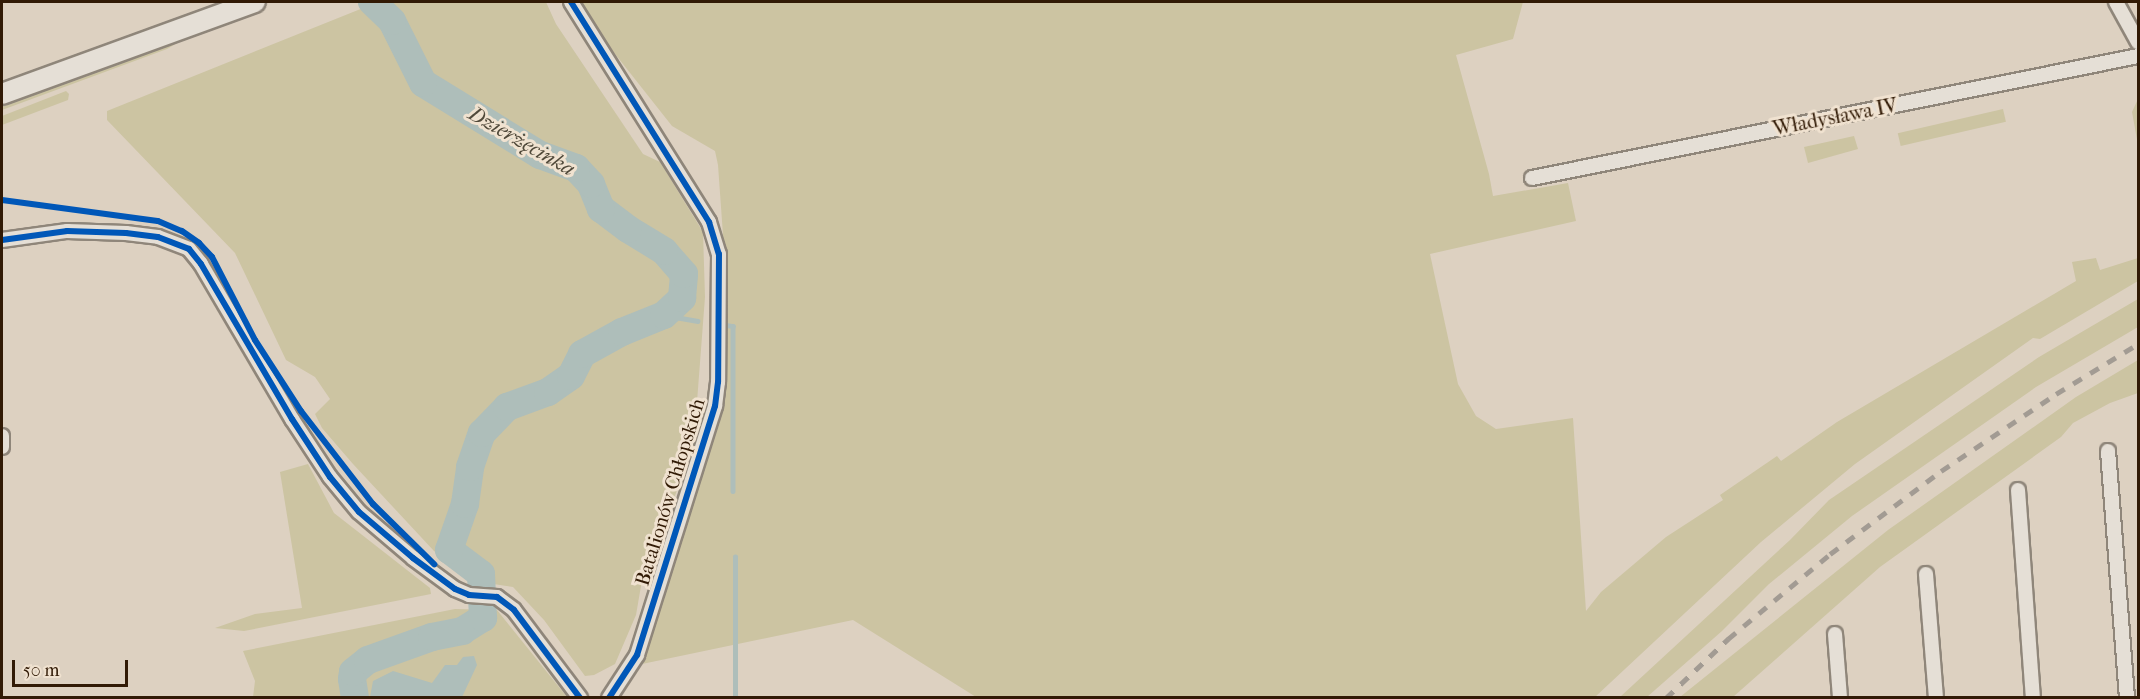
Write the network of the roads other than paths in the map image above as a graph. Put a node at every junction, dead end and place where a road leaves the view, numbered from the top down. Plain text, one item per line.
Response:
1 (255, 2) edge
2 (571, 2) edge
3 (2116, 2) edge
4 (2139, 42) edge
5 (2139, 56) edge
6 (2, 94) edge
7 (1532, 178) dead end
8 (2, 240) edge
9 (2, 436) edge
10 (2, 447) edge
11 (2108, 452) dead end
12 (2018, 490) dead end
13 (1926, 574) dead end
14 (1835, 634) dead end
15 (579, 698) edge
16 (609, 698) edge
17 (1840, 698) edge
18 (1936, 698) edge
19 (2033, 698) edge
20 (2127, 698) edge

1 - 6 main road
2 - 16 street, Batalionów Chłopskich
3 - 4 street
5 - 7 street, Władysława IV
8 - 15 street
9 - 10 street
11 - 20 street
12 - 19 street
13 - 18 street
14 - 17 street

